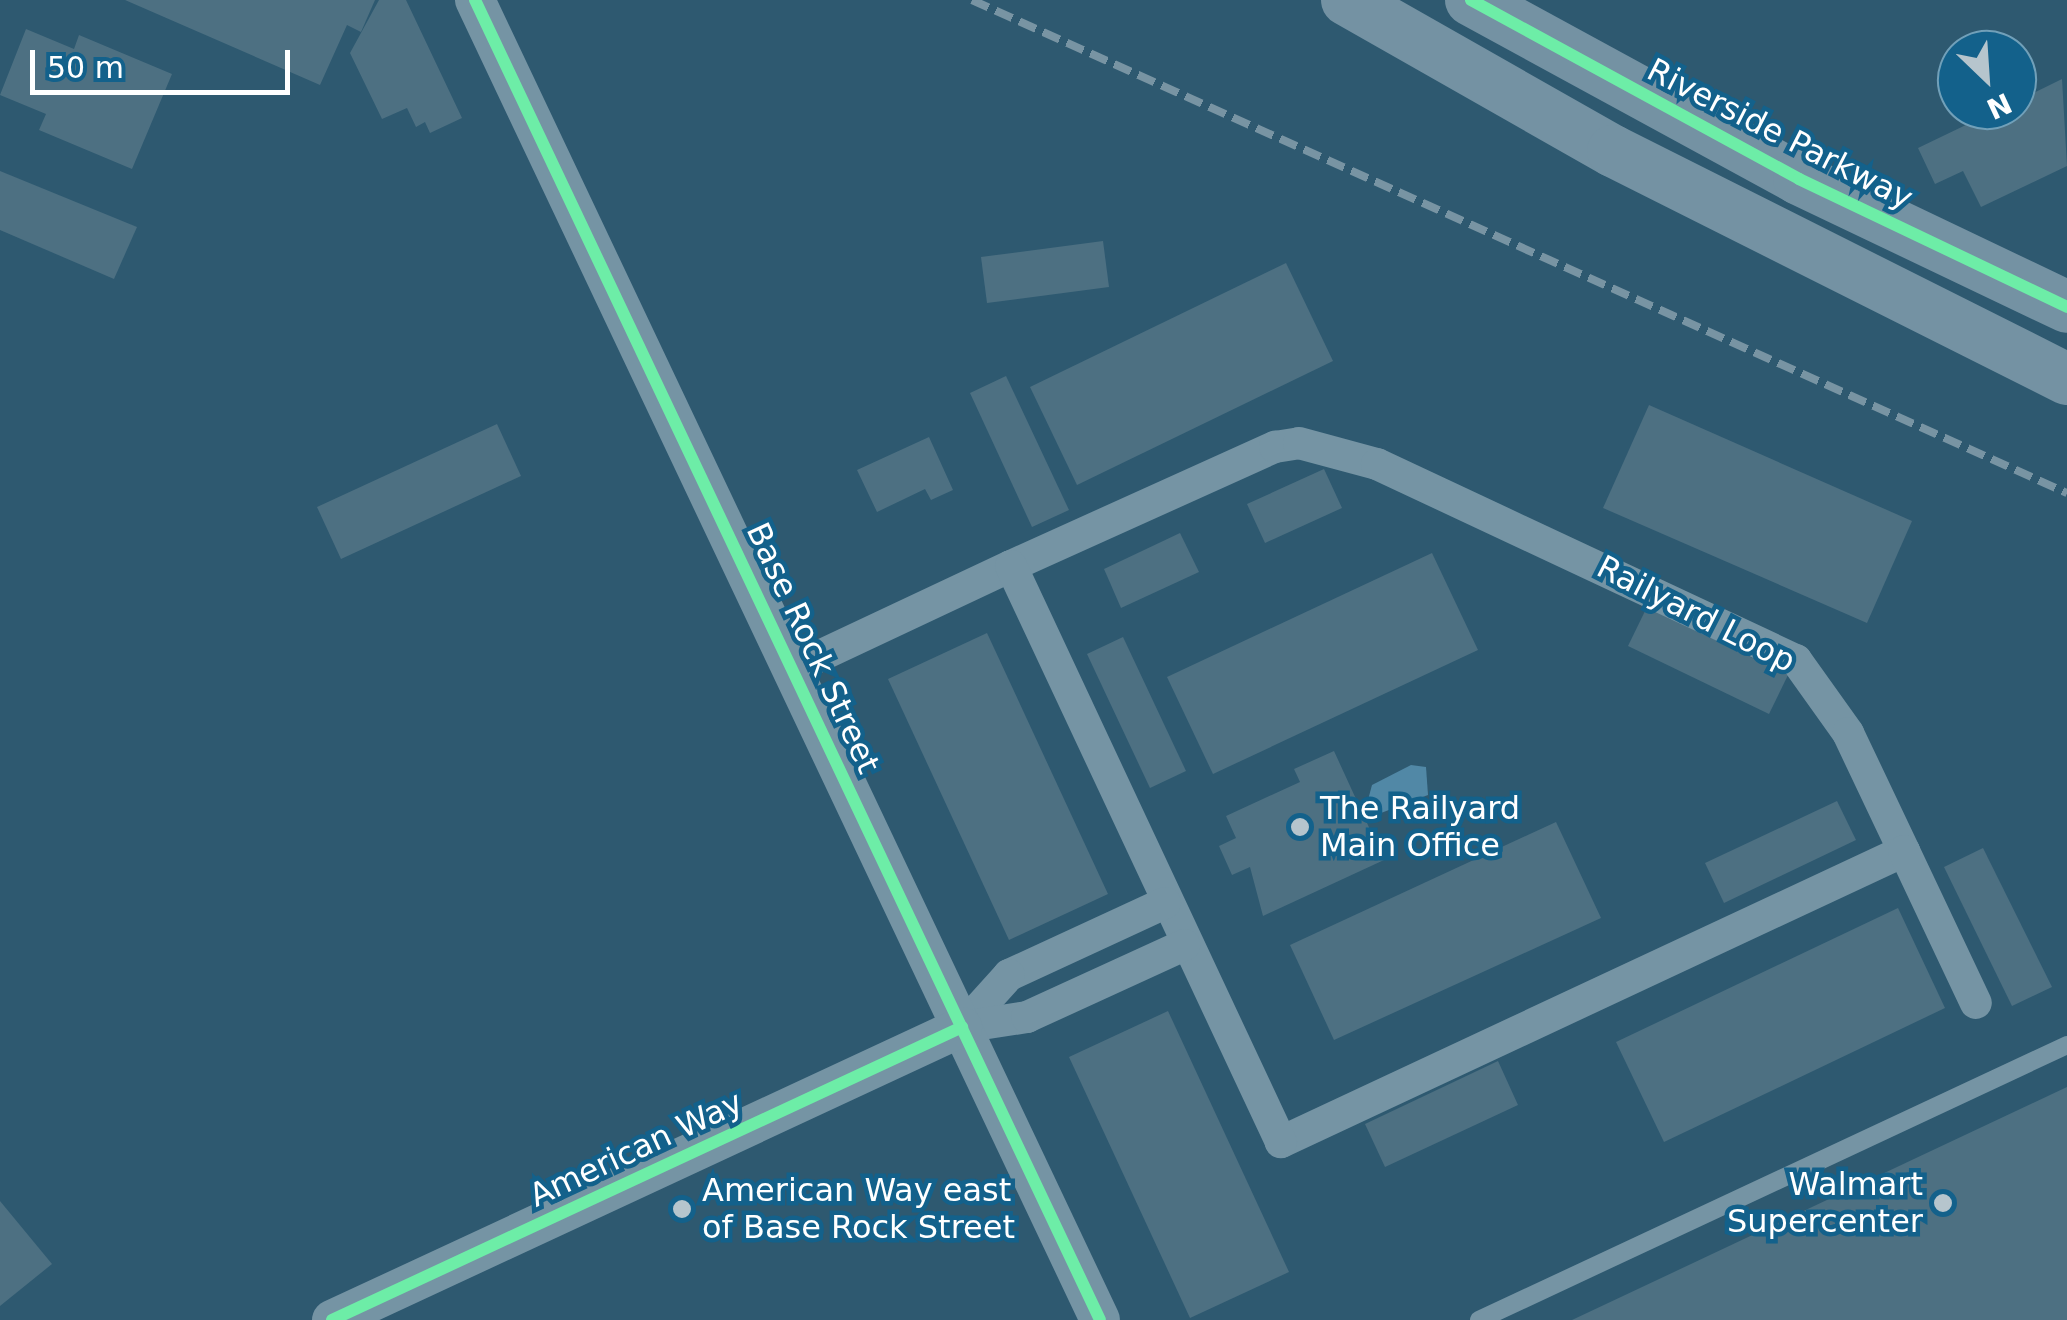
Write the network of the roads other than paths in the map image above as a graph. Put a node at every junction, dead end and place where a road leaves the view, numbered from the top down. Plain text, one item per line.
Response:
1 (475, 0) edge
2 (1347, 0) edge
3 (1471, 0) edge
4 (2067, 308) edge
5 (2067, 379) edge
6 (1011, 566) junction
7 (792, 669) junction
8 (1904, 851) junction
9 (1165, 903) junction
10 (1184, 945) junction
11 (1976, 1003) dead end
12 (962, 1026) junction
13 (2067, 1045) edge
14 (332, 1320) edge
15 (1100, 1320) edge
16 (1479, 1320) edge

1 - 7 street, Base Rock Street
2 - 5 main road
3 - 4 main road, Riverside Parkway
6 - 7 street, Railyard Loop
6 - 8 street, Railyard Loop
6 - 9 street
7 - 12 street, Base Rock Street
8 - 10 street
8 - 11 street, Railyard Loop
9 - 10 street
9 - 12 street
10 - 12 street
12 - 14 street, American Way
12 - 15 street, Base Rock Street
13 - 16 lane

